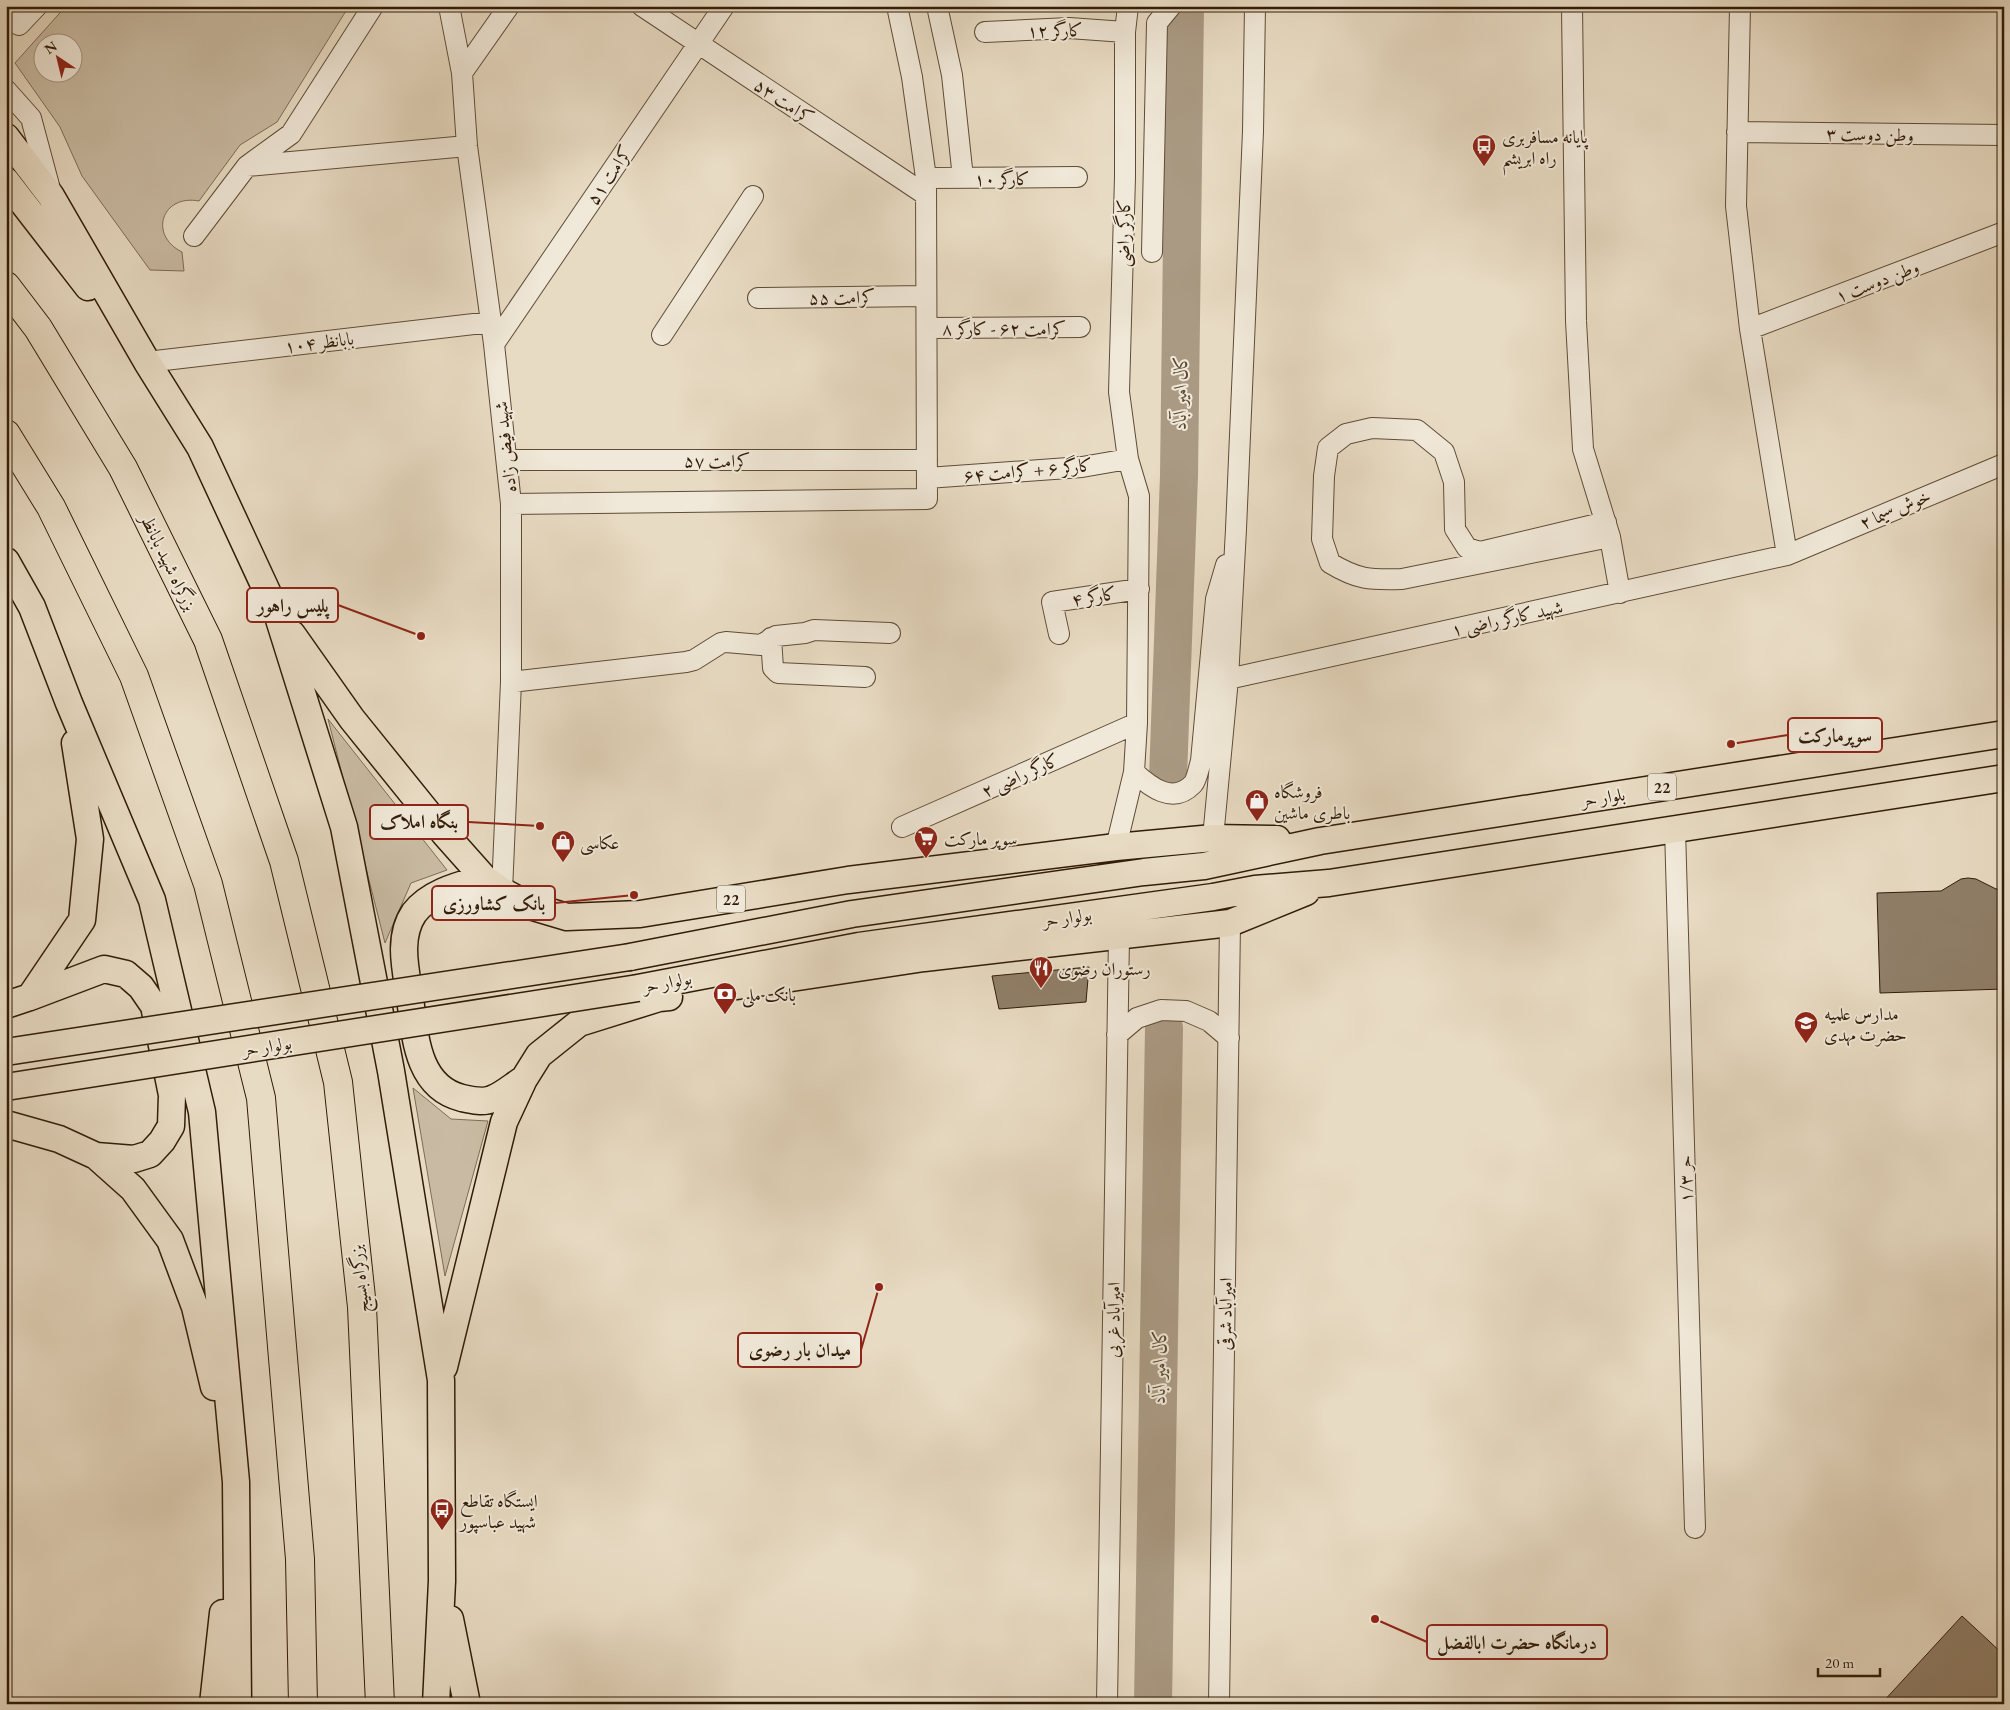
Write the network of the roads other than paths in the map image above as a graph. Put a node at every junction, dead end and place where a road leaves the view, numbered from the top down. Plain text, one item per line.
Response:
1 (37, 6) edge
2 (372, 6) edge
3 (449, 6) edge
4 (508, 6) edge
5 (642, 6) edge
6 (724, 6) edge
7 (897, 6) edge
8 (937, 6) edge
9 (1128, 6) edge
10 (1171, 6) edge
11 (1255, 6) edge
12 (1572, 6) edge
13 (1740, 6) edge
14 (12, 20) edge
15 (985, 32) dead end
16 (1125, 32) junction
17 (698, 44) junction
18 (462, 73) junction
19 (6, 90) edge
20 (1737, 132) junction
21 (2004, 136) edge
22 (6, 137) edge
23 (467, 146) junction
24 (247, 166) junction
25 (962, 178) junction
26 (1077, 178) dead end
27 (6, 181) edge
28 (926, 187) junction
29 (51, 196) junction
30 (753, 196) dead end
31 (2004, 232) edge
32 (194, 236) dead end
33 (1152, 252) dead end
34 (6, 286) edge
35 (926, 296) junction
36 (758, 298) dead end
37 (491, 322) junction
38 (1080, 327) dead end
39 (927, 328) junction
40 (1750, 329) junction
41 (662, 335) dead end
42 (494, 344) junction
43 (147, 362) junction
44 (6, 434) edge
45 (1128, 459) junction
46 (507, 460) junction
47 (2004, 464) edge
48 (927, 469) junction
49 (512, 504) junction
50 (1236, 529) junction
51 (1608, 530) junction
52 (1787, 555) junction
53 (6, 561) edge
54 (6, 572) edge
55 (1139, 589) junction
56 (1620, 593) junction
57 (32, 606) junction
58 (277, 613) junction
59 (890, 633) dead end
60 (1059, 634) dead end
61 (772, 638) junction
62 (865, 677) dead end
63 (1228, 679) junction
64 (511, 682) junction
65 (69, 703) junction
66 (1137, 722) junction
67 (2004, 734) edge
68 (1134, 772) junction
69 (2004, 778) edge
70 (902, 827) dead end
71 (1674, 829) junction
72 (1213, 838) junction
73 (1320, 841) junction
74 (1116, 847) junction
75 (284, 861) joint
76 (1329, 883) junction
77 (493, 884) junction
78 (1230, 924) junction
79 (1119, 936) junction
80 (18, 1001) edge
81 (1117, 1035) junction
82 (1229, 1038) junction
83 (6, 1052) edge
84 (524, 1079) junction
85 (6, 1087) edge
86 (6, 1124) edge
87 (96, 1156) junction
88 (441, 1380) junction
89 (236, 1482) junction
90 (1695, 1528) dead end
91 (442, 1581) junction
92 (213, 1704) edge
93 (238, 1704) edge
94 (303, 1704) edge
95 (380, 1704) edge
96 (436, 1704) edge
97 (467, 1704) edge
98 (1107, 1704) edge
99 (1219, 1704) edge

1 - 14 street
2 - 24 street
3 - 18 street, شهید فیض زاده
4 - 18 street
5 - 17 street, کرامت ۵۳
6 - 17 street, کرامت ۵۱
7 - 28 street
8 - 25 street
9 - 16 street, کارگر راضی
10 - 33 street
11 - 50 street
12 - 51 street
13 - 20 street
15 - 16 street, کارگر ۱۲
16 - 45 street, کارگر راضی
17 - 28 street, کرامت ۵۳
17 - 42 street, کرامت ۵۱
18 - 23 street, شهید فیض زاده
19 - 29 street
20 - 21 street, وطن دوست ۳
20 - 40 street
22 - 29 main road
23 - 24 street
23 - 37 street, شهید فیض زاده
24 - 32 street
25 - 26 street, کارگر ۱۰
25 - 28 street, کارگر ۱۰
27 - 43 main road
28 - 35 street
29 - 43 main road
30 - 41 street
31 - 40 street, وطن دوست ۱
34 - 75 highway, بزرگراه شهید بابانظر
35 - 36 street, کرامت ۵۵
35 - 39 street
37 - 42 street, شهید فیض زاده
37 - 43 street, بابانظر ۱۰۴
38 - 39 street, کرامت ۶۲ - کارگر ۸
39 - 48 street
40 - 52 street
42 - 46 street, شهید فیض زاده
43 - 58 main road
44 - 94 highway
45 - 48 street, کارگر ۶ + کرامت ۶۴
45 - 55 street, کارگر راضی
46 - 48 street, کرامت ۵۷
46 - 49 street, شهید فیض زاده
47 - 52 street, خوش سیما ۲
48 - 49 street
49 - 64 street, شهید فیض زاده
50 - 63 street
50 - 68 street
51 - 51 street
51 - 56 street
52 - 56 street, شهید کارگر راضی ۱
53 - 57 main road
54 - 57 main road
55 - 60 street, کارگر ۴
55 - 66 street, کارگر راضی
56 - 63 street, شهید کارگر راضی ۱
57 - 65 main road
58 - 77 main road, 22
58 - 88 main road
59 - 61 street
61 - 62 street
61 - 64 street
63 - 72 street
64 - 77 street, شهید فیض زاده
65 - 80 main road
65 - 89 main road
66 - 68 street, کارگر راضی
66 - 70 street, کارگر راضی ۲
67 - 73 main road, بلوار حر / 22
68 - 74 street, کارگر راضی
69 - 71 main road
71 - 76 main road
71 - 90 street, حر ۱/۳
72 - 73 main road, 22
72 - 74 main road, 22
73 - 83 main road, بولوار حر, bridge
74 - 77 main road, 22
75 - 95 highway, بزرگراه بسیج
76 - 78 main road
76 - 85 main road, بولوار حر, bridge
77 - 84 main road
78 - 79 main road
78 - 82 street, امیرآباد شرقی
79 - 81 street, امیرآباد غربی
79 - 84 main road
80 - 87 main road
81 - 82 street
81 - 98 street, امیرآباد غربی
82 - 99 street, امیرآباد شرقی
84 - 88 main road
86 - 87 main road
87 - 89 main road
88 - 91 main road
89 - 92 main road
89 - 93 main road
91 - 96 main road
91 - 97 main road

